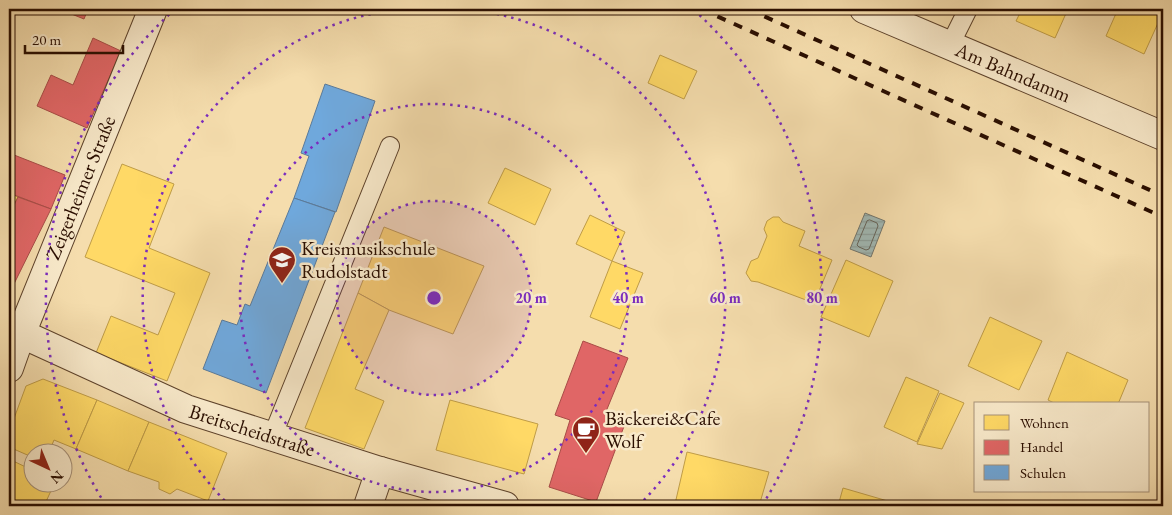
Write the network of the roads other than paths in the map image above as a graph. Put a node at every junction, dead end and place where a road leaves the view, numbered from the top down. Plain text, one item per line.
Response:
1 (153, 9) edge
2 (864, 9) edge
3 (968, 9) edge
4 (950, 45) junction
5 (1163, 136) edge
6 (390, 146) dead end
7 (15, 331) edge
8 (9, 368) edge
9 (272, 437) junction
10 (380, 471) junction
11 (368, 506) edge
12 (505, 506) edge

1 - 7 street, Zeigerheimer Straße
2 - 4 street, Am Bahndamm
3 - 4 lane
4 - 5 street, Am Bahndamm
6 - 9 lane
7 - 8 street, Zeigerheimer Straße
7 - 9 street, Breitscheidstraße
9 - 10 street, Breitscheidstraße
10 - 11 street
10 - 12 street, Breitscheidstraße

